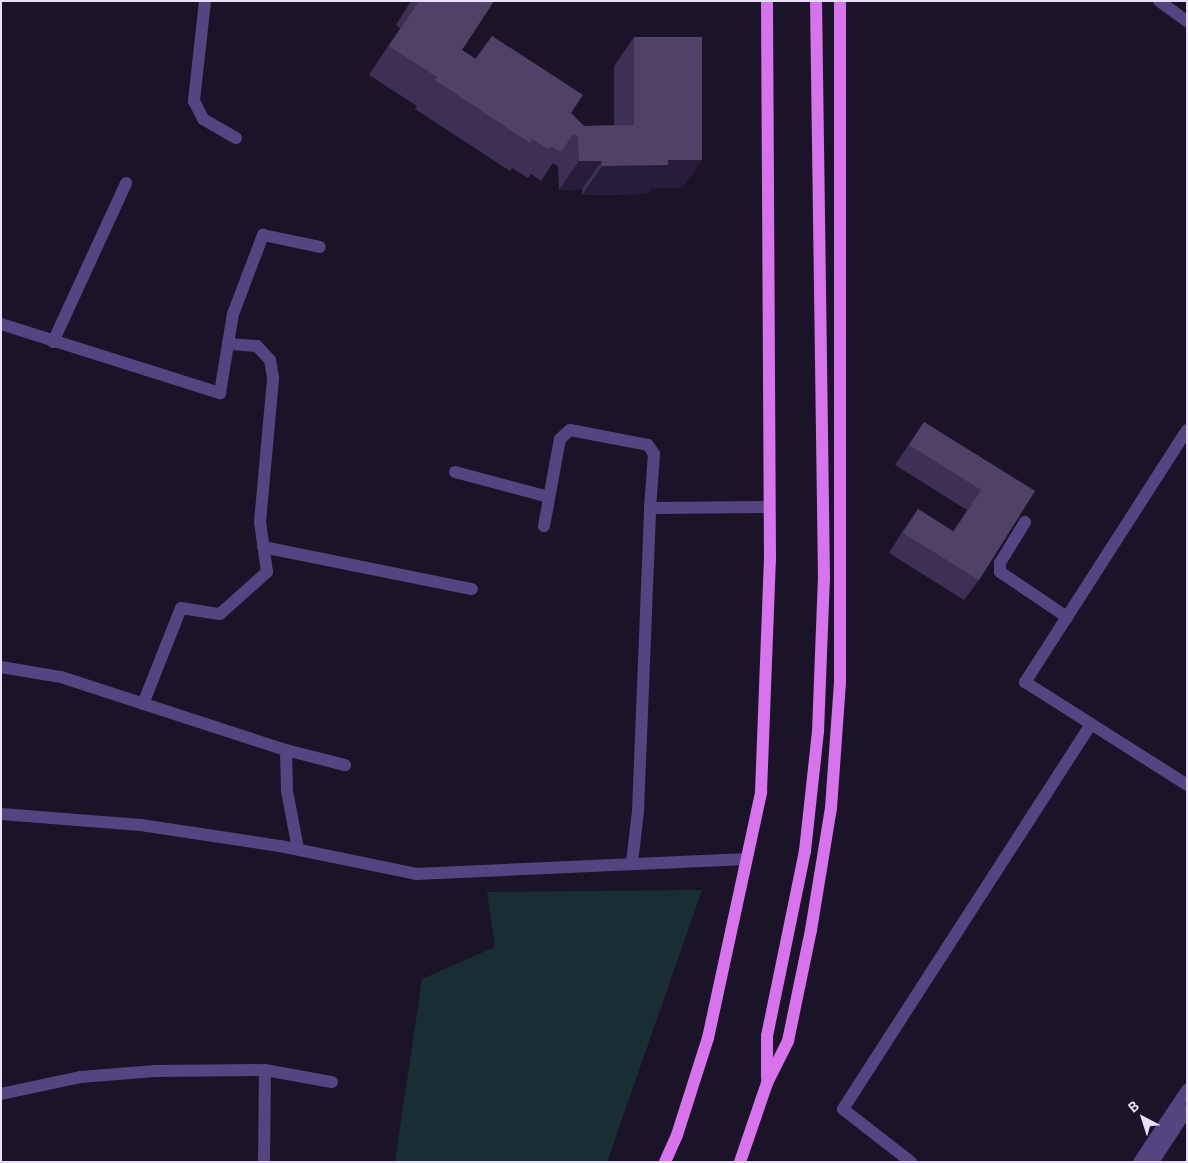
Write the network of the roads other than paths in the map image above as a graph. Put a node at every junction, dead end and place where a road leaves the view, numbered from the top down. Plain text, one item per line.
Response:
1 (205, 1) edge
2 (767, 1) edge
3 (816, 1) edge
4 (840, 1) edge
5 (1159, 1) edge
6 (1187, 21) edge
7 (236, 138) dead end
8 (126, 183) dead end
9 (320, 247) dead end
10 (1, 324) edge
11 (53, 342) junction
12 (230, 344) junction
13 (1187, 430) edge
14 (455, 472) dead end
15 (549, 497) junction
16 (768, 507) junction
17 (650, 508) junction
18 (1025, 522) edge
19 (544, 526) dead end
20 (263, 547) junction
21 (472, 589) dead end
22 (1067, 617) junction
23 (1, 667) edge
24 (143, 704) junction
25 (1091, 724) junction
26 (286, 750) junction
27 (345, 765) dead end
28 (1187, 785) edge
29 (1, 814) edge
30 (298, 850) junction
31 (747, 859) junction
32 (632, 863) junction
33 (265, 1070) junction
34 (332, 1082) dead end
35 (767, 1084) junction
36 (1187, 1090) edge
37 (1, 1094) edge
38 (1187, 1110) edge
39 (667, 1161) edge
40 (264, 1162) edge
41 (740, 1162) edge
42 (911, 1162) edge
43 (1139, 1162) edge
44 (1153, 1162) edge

1 - 7 street
2 - 16 main road
3 - 35 main road
4 - 35 main road
5 - 6 street
8 - 11 street
9 - 12 street
10 - 11 street
11 - 12 street
12 - 20 street
13 - 22 street
14 - 15 street
15 - 17 street
15 - 19 street
16 - 17 street
16 - 31 main road
17 - 32 street
18 - 22 street
20 - 21 street
20 - 24 street
22 - 25 street
23 - 24 street
24 - 26 street
25 - 28 street
25 - 42 street
26 - 27 street
26 - 30 street
29 - 30 street
30 - 32 street
31 - 32 street
31 - 39 main road
33 - 34 street
33 - 37 street
33 - 40 street
35 - 41 main road
36 - 43 street
38 - 44 street

